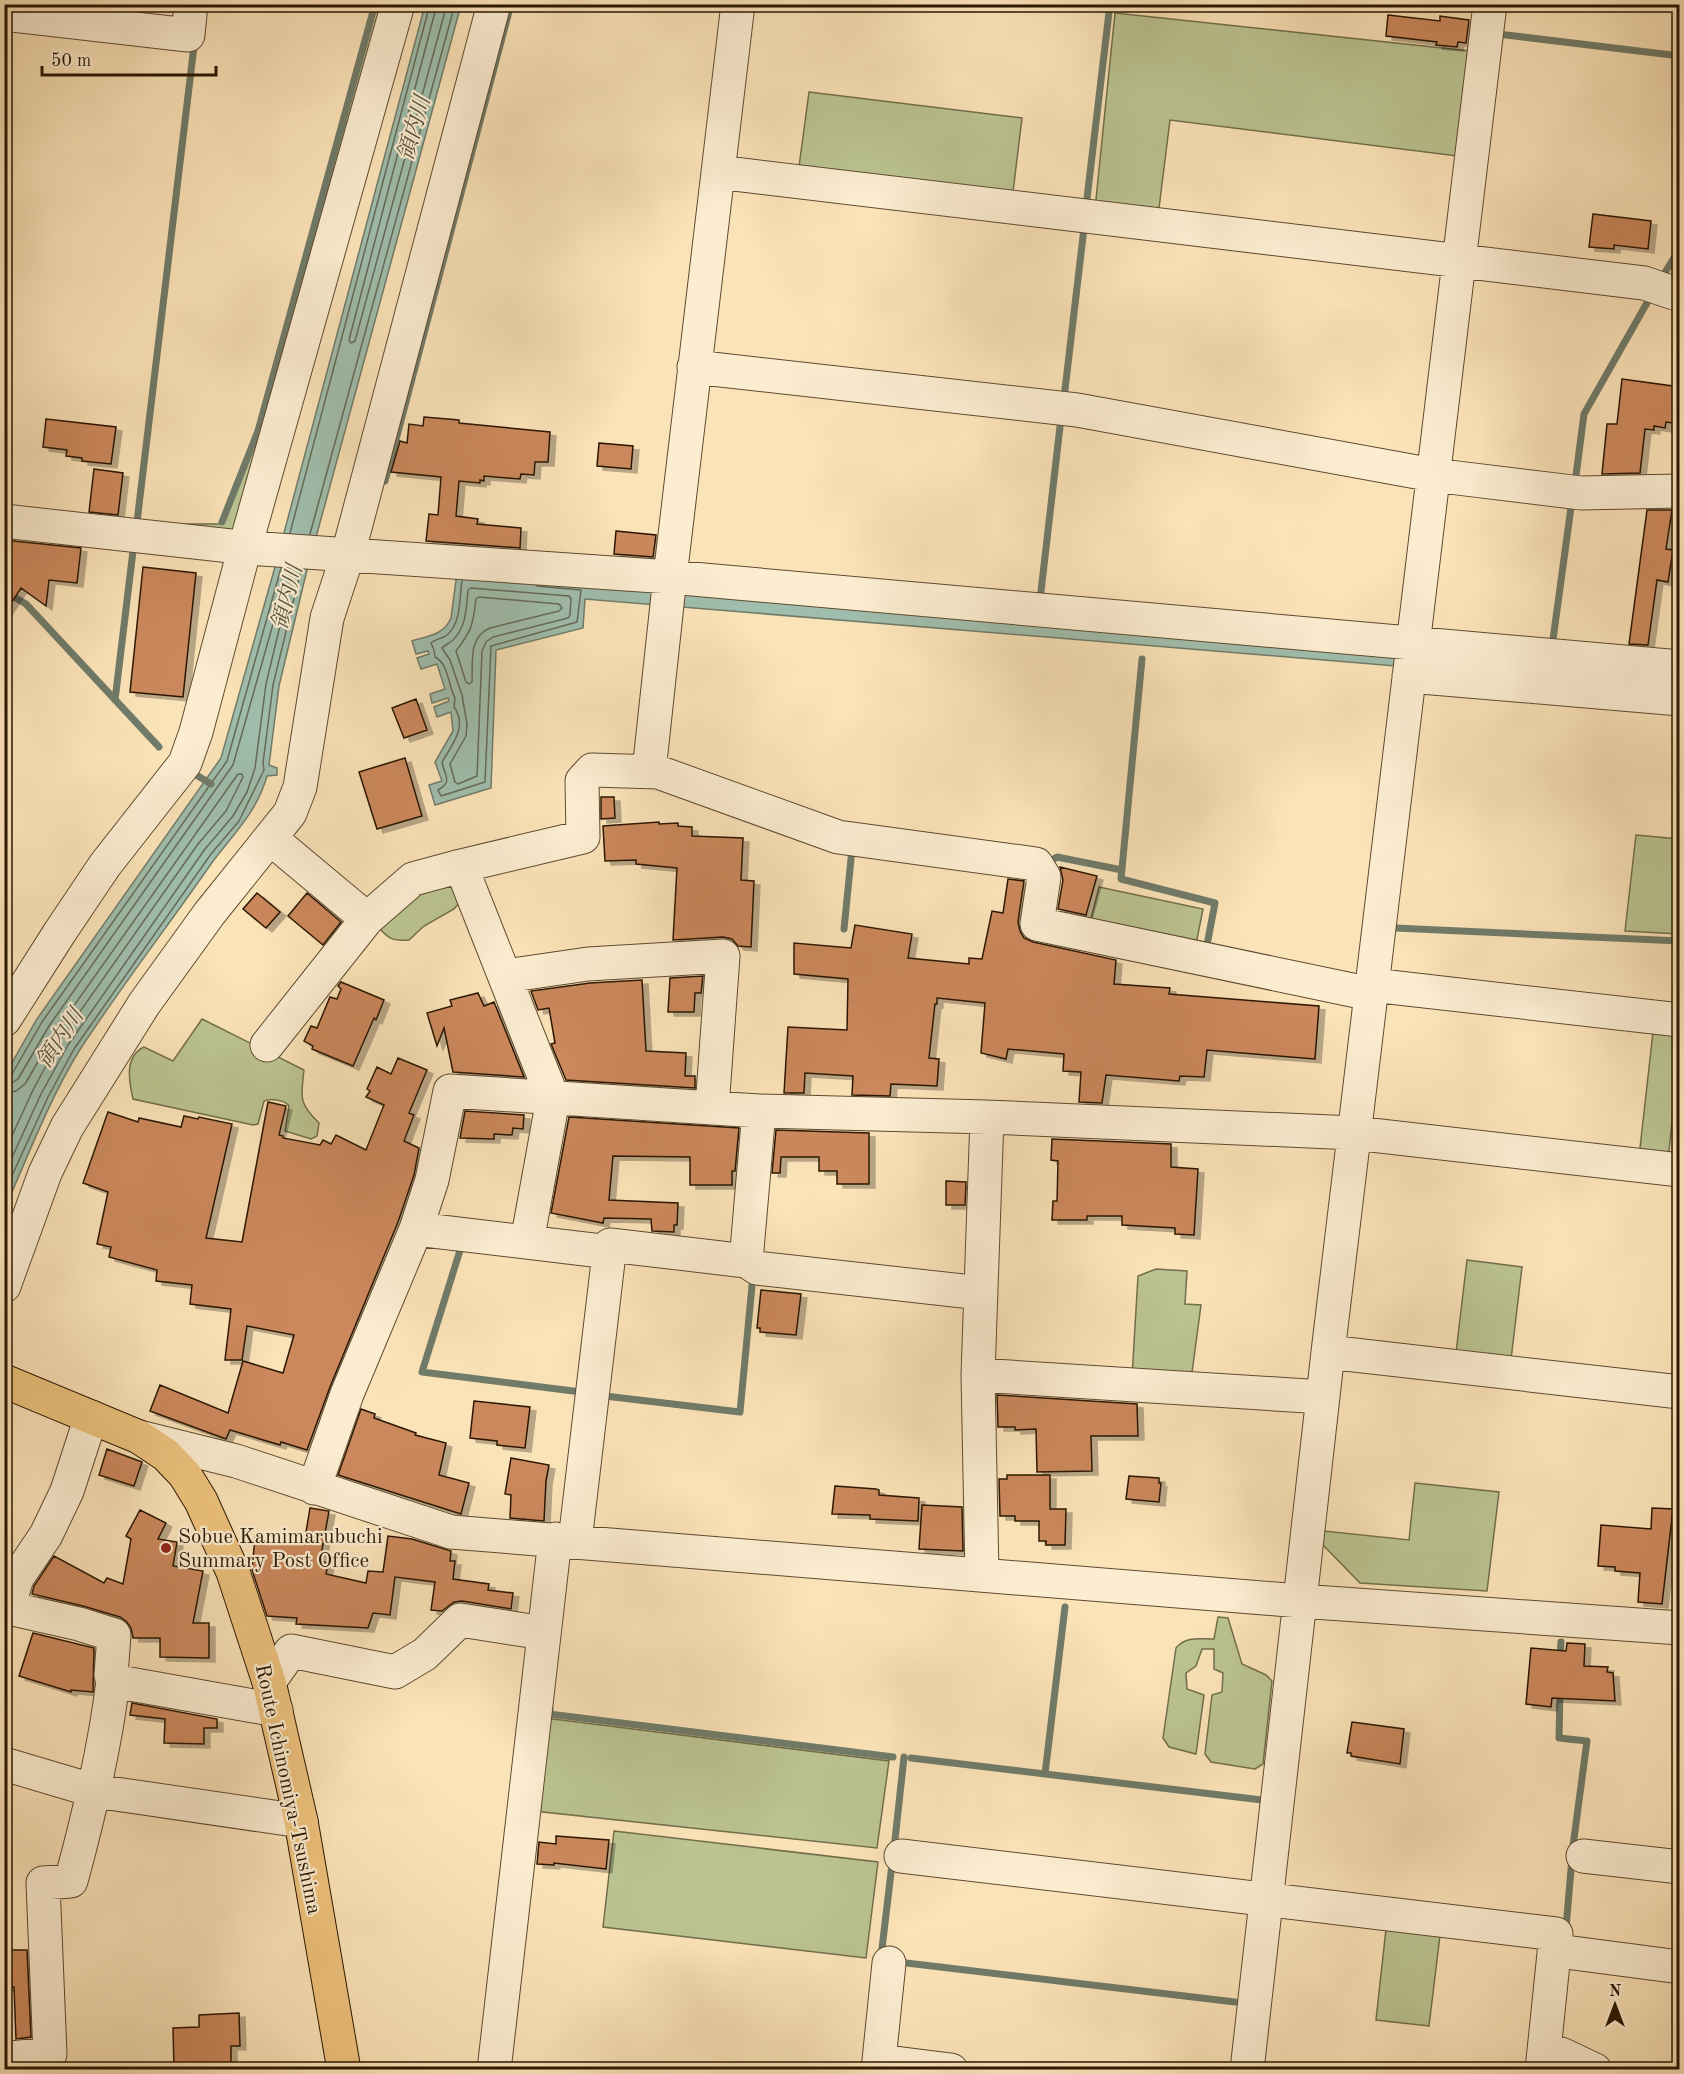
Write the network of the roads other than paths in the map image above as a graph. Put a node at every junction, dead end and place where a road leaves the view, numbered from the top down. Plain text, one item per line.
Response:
1 (191, 4) edge
2 (398, 4) edge
3 (494, 4) edge
4 (738, 4) edge
5 (1490, 4) edge
6 (4, 14) edge
7 (718, 172) junction
8 (1459, 261) junction
9 (1663, 289) edge
10 (694, 367) junction
11 (1433, 475) junction
12 (1680, 491) edge
13 (4, 521) edge
14 (247, 547) junction
15 (344, 554) junction
16 (668, 592) junction
17 (1410, 660) junction
18 (1680, 667) edge
19 (1680, 699) edge
20 (649, 771) junction
21 (270, 838) junction
22 (461, 866) junction
23 (367, 919) junction
24 (505, 976) junction
25 (1371, 990) junction
26 (4, 1020) edge
27 (1680, 1020) edge
28 (267, 1045) dead end
29 (553, 1099) junction
30 (712, 1108) junction
31 (759, 1111) junction
32 (987, 1117) junction
33 (1354, 1132) junction
34 (1680, 1170) edge
35 (416, 1229) junction
36 (526, 1242) junction
37 (609, 1252) junction
38 (746, 1262) junction
39 (4, 1286) edge
40 (981, 1293) junction
41 (1328, 1352) junction
42 (978, 1375) junction
43 (4, 1381) edge
44 (1680, 1392) edge
45 (1323, 1397) junction
46 (92, 1417) junction
47 (139, 1437) junction
48 (314, 1488) junction
49 (565, 1540) junction
50 (982, 1575) junction
51 (1300, 1601) junction
52 (1680, 1628) edge
53 (544, 1633) junction
54 (113, 1681) junction
55 (273, 1696) junction
56 (4, 1764) edge
57 (95, 1791) junction
58 (301, 1821) junction
59 (901, 1857) dead end
60 (1583, 1857) dead end
61 (1680, 1867) edge
62 (1267, 1899) junction
63 (1572, 1953) dead end
64 (889, 1963) dead end
65 (1680, 1967) edge
66 (1552, 2062) edge
67 (4, 2064) edge
68 (878, 2065) edge
69 (344, 2070) edge
70 (494, 2070) edge
71 (951, 2070) edge
72 (1247, 2070) edge
73 (1595, 2070) edge

1 - 6 street
2 - 14 street
3 - 15 street
4 - 7 street
5 - 8 street
7 - 8 street
7 - 10 street
8 - 9 street
8 - 11 street
10 - 11 street
10 - 16 street
11 - 12 street
11 - 17 street
13 - 14 street
14 - 15 street
14 - 26 street
15 - 16 street
15 - 21 street
16 - 17 street
16 - 20 street
17 - 18 street
17 - 19 street
17 - 25 street
20 - 22 street
20 - 25 street
21 - 23 street
21 - 39 street
22 - 23 street
22 - 24 street
23 - 28 street
24 - 29 street
24 - 30 street
25 - 27 street
25 - 33 street
29 - 30 street
29 - 35 street
29 - 36 street
30 - 31 street
31 - 32 street
31 - 38 street
32 - 33 street
32 - 40 street
33 - 34 street
33 - 41 street
35 - 36 street
35 - 48 street
36 - 37 street
37 - 38 street
37 - 49 street
38 - 40 street
40 - 42 street
41 - 44 street
41 - 45 street
42 - 45 street
42 - 50 street
43 - 46 main road, Route Ichinomiya-Tsushima
45 - 51 street
46 - 47 main road, Route Ichinomiya-Tsushima
46 - 54 street
47 - 48 street
47 - 55 main road, Route Ichinomiya-Tsushima
48 - 49 street
49 - 50 street
49 - 53 street
50 - 51 street
51 - 52 street
51 - 62 street
53 - 55 street
53 - 70 street
54 - 55 street
54 - 57 street
55 - 58 main road, Route Ichinomiya-Tsushima
56 - 57 street
57 - 58 street
57 - 67 street
58 - 69 main road, Route Ichinomiya-Tsushima
59 - 62 street
60 - 61 street
62 - 66 street
62 - 72 street
63 - 65 street
64 - 68 street
66 - 73 street
68 - 71 street

